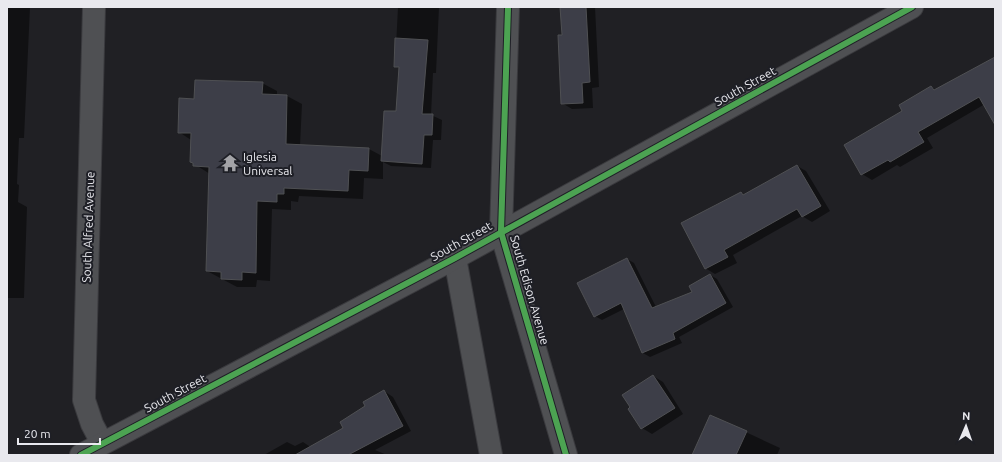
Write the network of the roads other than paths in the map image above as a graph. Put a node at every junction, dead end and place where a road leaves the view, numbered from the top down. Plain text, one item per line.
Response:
1 (94, 7) edge
2 (508, 7) edge
3 (912, 7) edge
4 (501, 232) junction
5 (455, 258) junction
6 (102, 444) junction
7 (81, 455) edge
8 (492, 455) edge
9 (566, 455) edge

1 - 6 street, South Alfred Avenue
2 - 4 street, South Edison Avenue
3 - 4 street, South Street
4 - 5 street, South Street
4 - 9 street, South Edison Avenue
5 - 6 street, South Street
5 - 8 street
6 - 7 street, South Street

